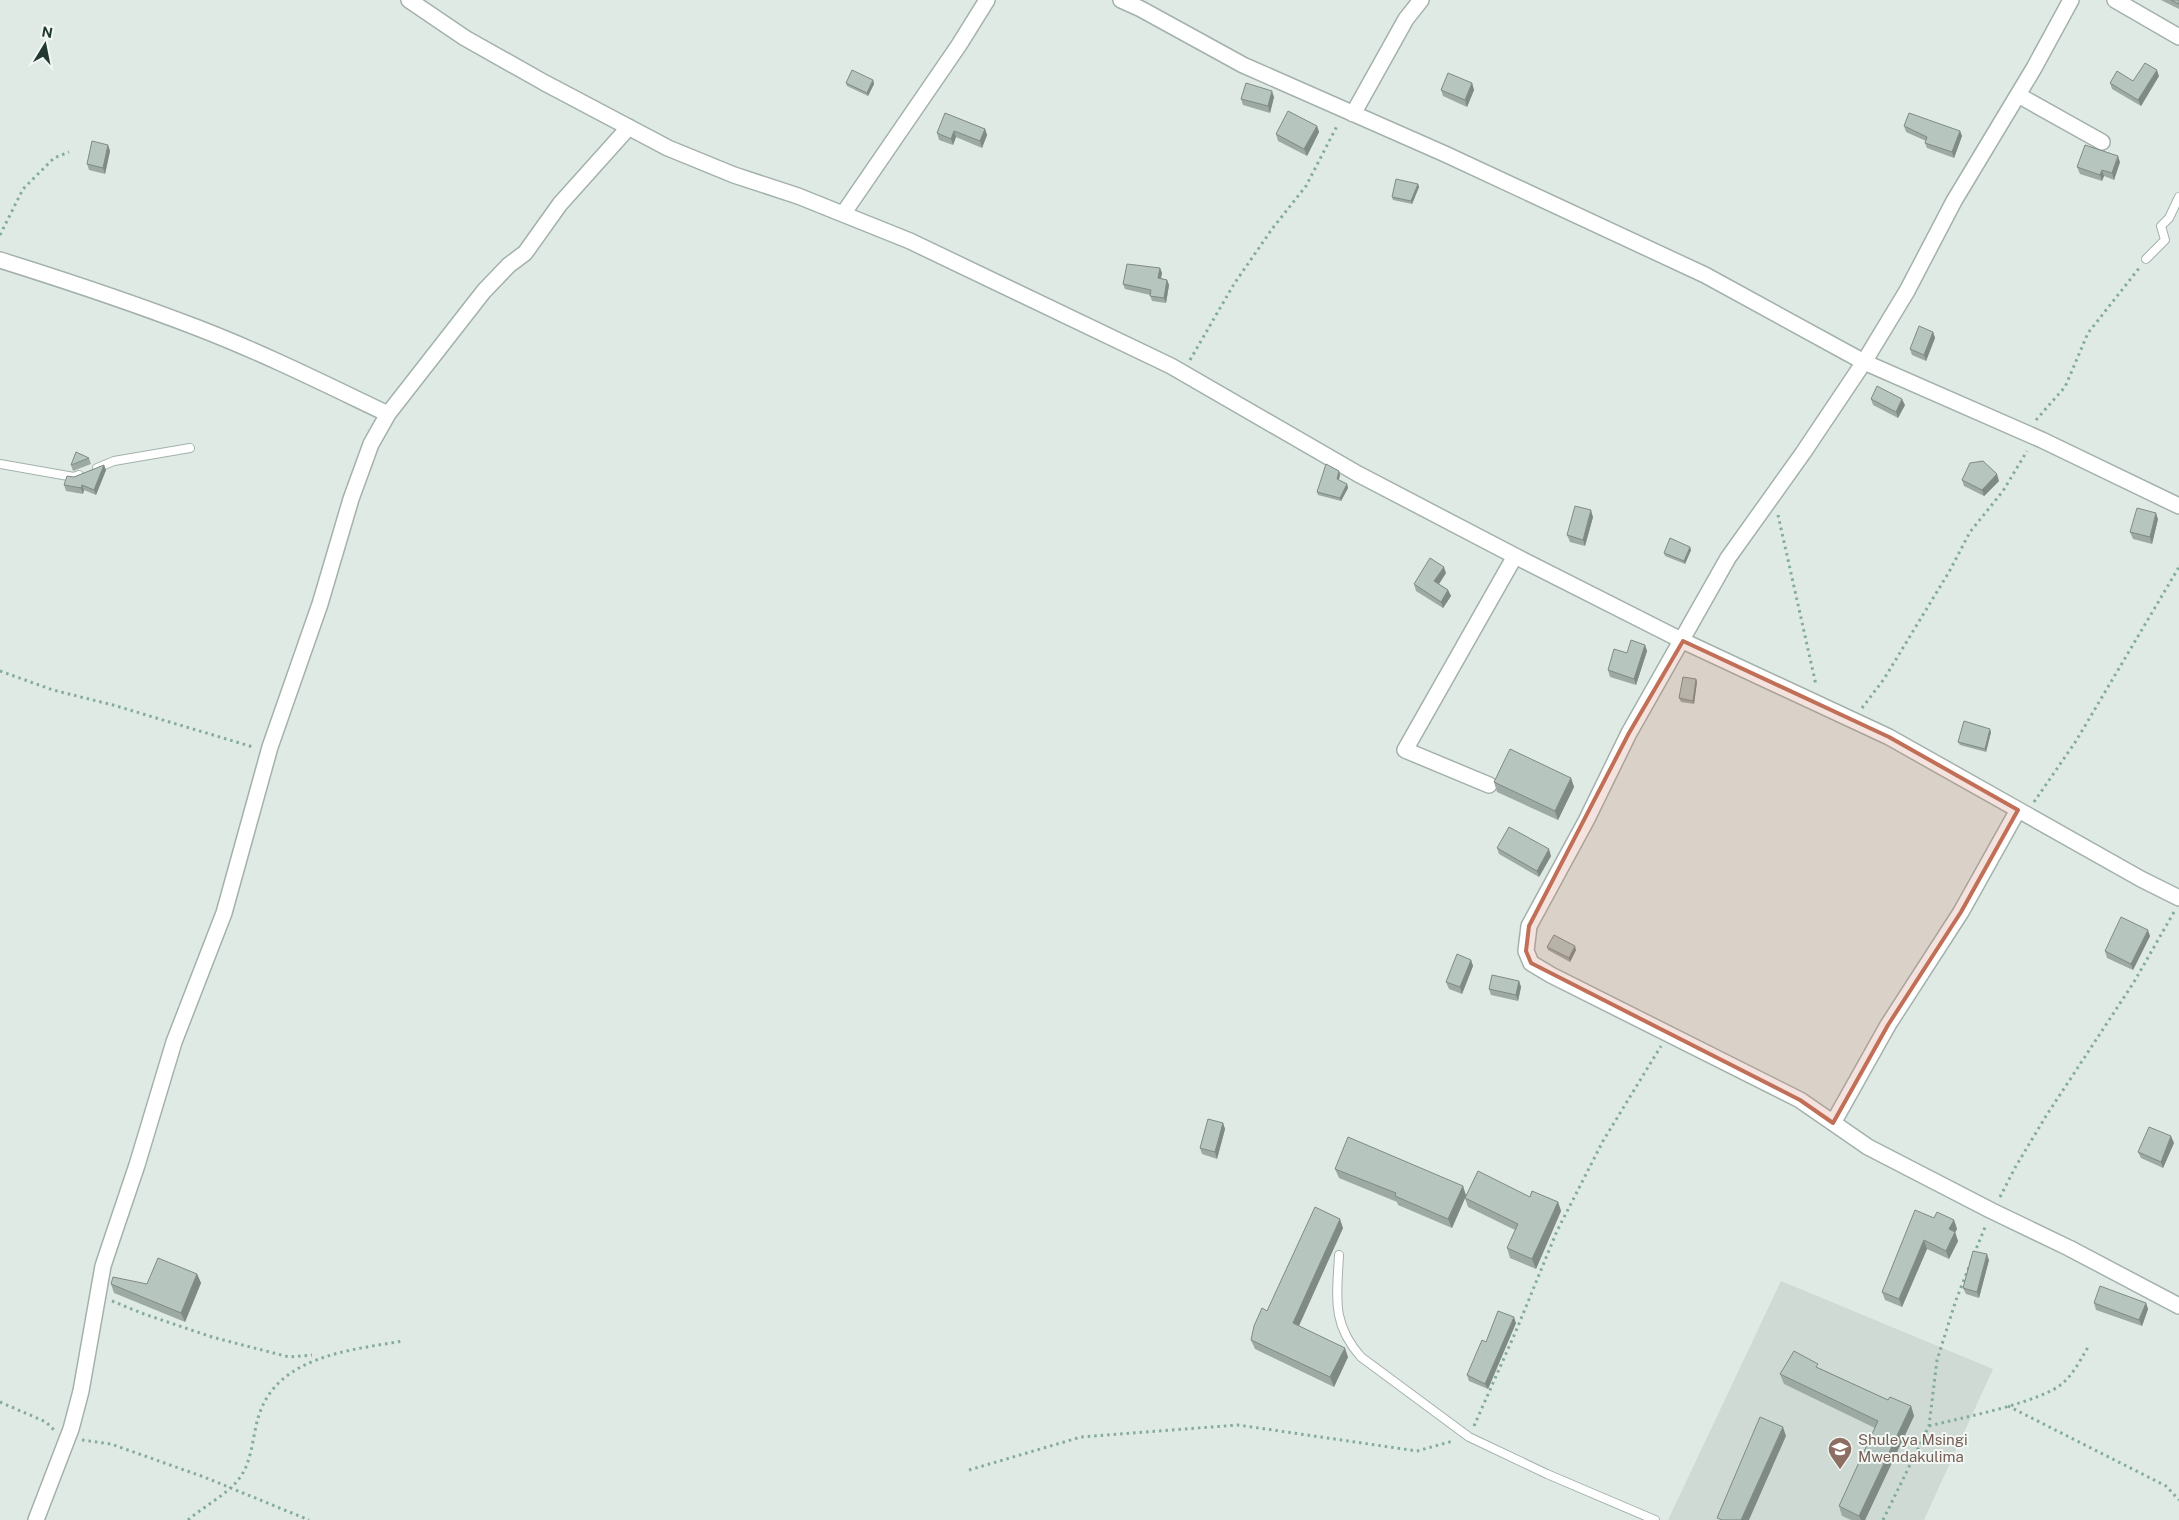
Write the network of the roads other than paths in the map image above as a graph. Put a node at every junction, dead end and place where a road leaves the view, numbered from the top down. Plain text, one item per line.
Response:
1 (409, 0) edge
2 (987, 0) edge
3 (1120, 0) edge
4 (1421, 0) edge
5 (2071, 0) edge
6 (2115, 0) edge
7 (2179, 37) edge
8 (2018, 95) junction
9 (1349, 112) junction
10 (629, 128) junction
11 (2102, 142) dead end
12 (2179, 198) edge
13 (844, 214) junction
14 (2146, 259) road end
15 (0, 260) edge
16 (1864, 362) junction
17 (388, 414) junction
18 (190, 448) dead end
19 (0, 464) edge
20 (2179, 506) edge
21 (1515, 556) junction
22 (1683, 642) junction
23 (1490, 785) dead end
24 (2018, 810) junction
25 (2177, 905) edge
26 (1833, 1123) junction
27 (1339, 1255) dead end
28 (2179, 1306) edge
29 (36, 1520) edge
30 (1655, 1520) edge

1 - 10 street
2 - 13 street
3 - 9 street
4 - 9 street
5 - 8 street
6 - 7 street
8 - 11 street
8 - 16 street
9 - 16 street
10 - 13 street
10 - 17 street
12 - 14 lane
13 - 21 street
15 - 17 street
16 - 20 street
16 - 22 street
17 - 29 street
18 - 19 lane
21 - 22 street
21 - 23 street
22 - 24 street
22 - 26 street
24 - 25 street
24 - 26 street
26 - 28 street
27 - 30 lane

